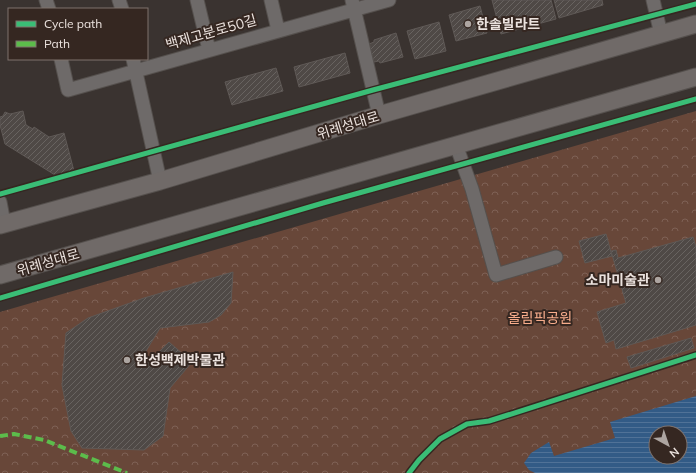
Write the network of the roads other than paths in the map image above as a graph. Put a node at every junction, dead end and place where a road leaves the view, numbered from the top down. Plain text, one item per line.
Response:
1 (197, 0) edge
2 (271, 0) edge
3 (389, 0) edge
4 (653, 0) edge
5 (353, 5) edge
6 (696, 24) edge
7 (278, 30) junction
8 (661, 34) junction
9 (209, 50) junction
10 (61, 60) edge
11 (134, 64) edge
12 (696, 77) edge
13 (379, 116) junction
14 (456, 145) junction
15 (160, 181) junction
16 (0, 202) edge
17 (2, 224) edge
18 (556, 257) dead end
19 (0, 275) edge

1 - 9 street
2 - 7 street, 백제고분로50길
3 - 5 street, 백제고분로50길
4 - 8 street
5 - 7 street, 백제고분로50길
5 - 13 street
6 - 8 main road, 위례성대로
7 - 9 street, 백제고분로50길
8 - 13 main road, 위례성대로
9 - 11 street, 백제고분로50길
10 - 11 street, 백제고분로50길
11 - 15 street
12 - 14 main road, 위례성대로
13 - 15 main road, 위례성대로
14 - 18 street
14 - 19 main road, 위례성대로
15 - 17 main road, 위례성대로
16 - 17 street

